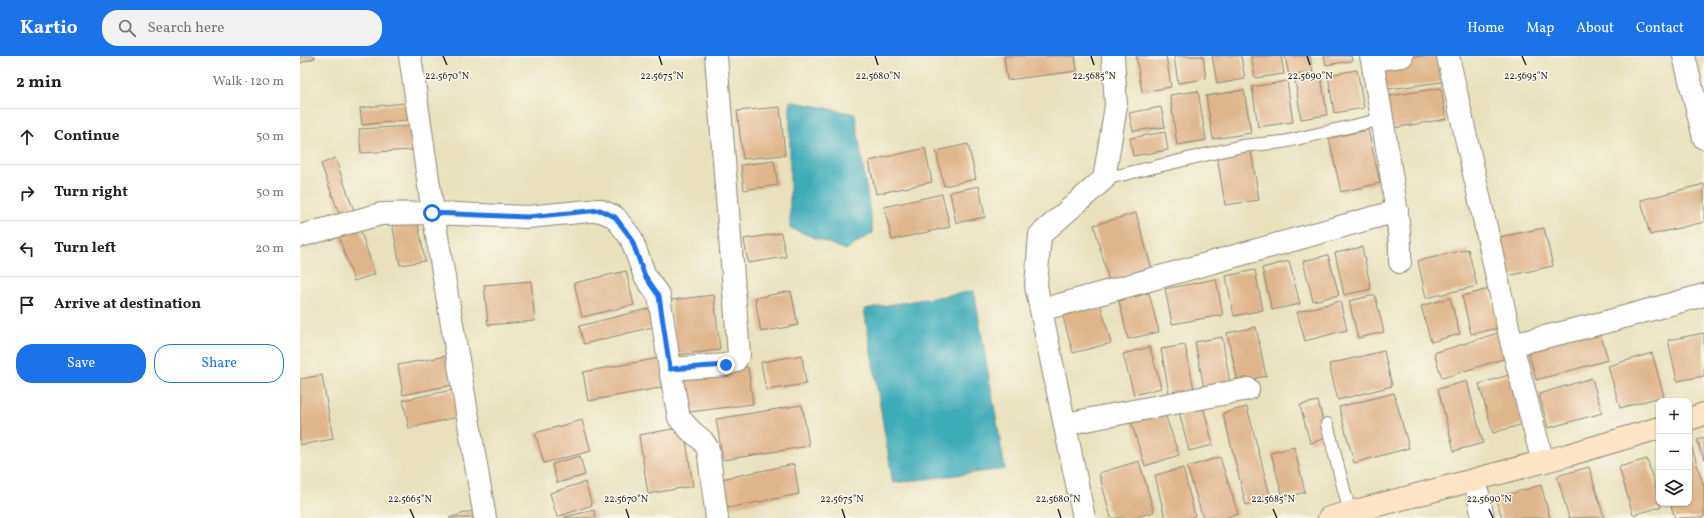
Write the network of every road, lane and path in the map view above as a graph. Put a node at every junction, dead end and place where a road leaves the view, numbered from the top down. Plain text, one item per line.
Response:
1 (410, 56) edge
2 (716, 56) edge
3 (1113, 56) edge
4 (1402, 56) edge
5 (1448, 56) edge
6 (1684, 56) edge
7 (1372, 58) edge
8 (1383, 119) junction
9 (1704, 138) edge
10 (1104, 179) junction
11 (1397, 211) junction
12 (432, 213) junction
13 (300, 236) edge
14 (1400, 262) dead end
15 (1704, 295) edge
16 (1041, 310) junction
17 (1512, 346) junction
18 (670, 369) junction
19 (1248, 389) dead end
20 (1704, 414) edge
21 (1692, 418) edge
22 (1065, 424) junction
23 (1327, 424) dead end
24 (1656, 429) edge
25 (1542, 462) junction
26 (1475, 480) junction
27 (1350, 513) junction
28 (485, 518) edge
29 (717, 518) edge
30 (1084, 518) edge
31 (1329, 518) edge
32 (1483, 518) edge

1 - 12 street
2 - 18 street
3 - 10 street
4 - 7 street
5 - 17 street
6 - 9 street
7 - 8 street
8 - 10 lane
8 - 11 street
10 - 16 street
11 - 14 street
11 - 16 street
12 - 13 street
12 - 18 street
12 - 28 street
15 - 17 street
16 - 22 street
17 - 25 street
18 - 29 street
19 - 22 street
20 - 21 street
22 - 30 street
23 - 27 lane
24 - 25 street
25 - 26 street
26 - 27 street
26 - 32 street
27 - 31 street

